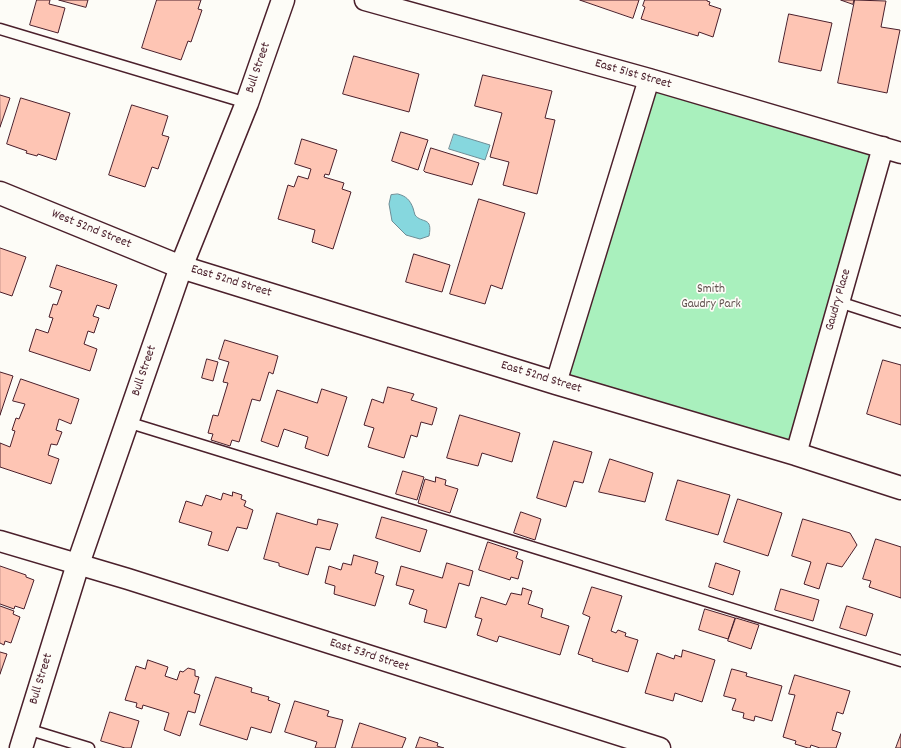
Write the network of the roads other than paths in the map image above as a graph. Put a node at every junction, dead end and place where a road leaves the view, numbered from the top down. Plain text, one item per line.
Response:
1 (283, 0) edge
2 (365, 0) edge
3 (0, 29) edge
4 (649, 79) junction
5 (247, 103) junction
6 (892, 150) edge
7 (0, 193) edge
8 (181, 267) junction
9 (839, 302) junction
10 (901, 322) edge
11 (556, 383) junction
12 (127, 422) junction
13 (796, 454) junction
14 (901, 488) edge
15 (0, 541) edge
16 (78, 564) junction
17 (901, 661) edge
18 (24, 739) edge
19 (89, 748) edge
20 (660, 748) edge

1 - 5 main road, Bull Street
2 - 4 street, East 51st Street
3 - 5 lane
4 - 6 street, East 51st Street
4 - 11 street
5 - 8 main road, Bull Street
6 - 9 street, Gaudry Place
7 - 8 main road, West 52nd Street
8 - 11 main road, East 52nd Street
8 - 12 main road, Bull Street
9 - 10 lane
9 - 13 street, Gaudry Place
11 - 13 main road, East 52nd Street
12 - 16 main road, Bull Street
12 - 17 lane
13 - 14 main road, East 52nd Street
15 - 16 street, East 53rd Street
16 - 18 main road, Bull Street
16 - 20 street, East 53rd Street
18 - 19 lane

